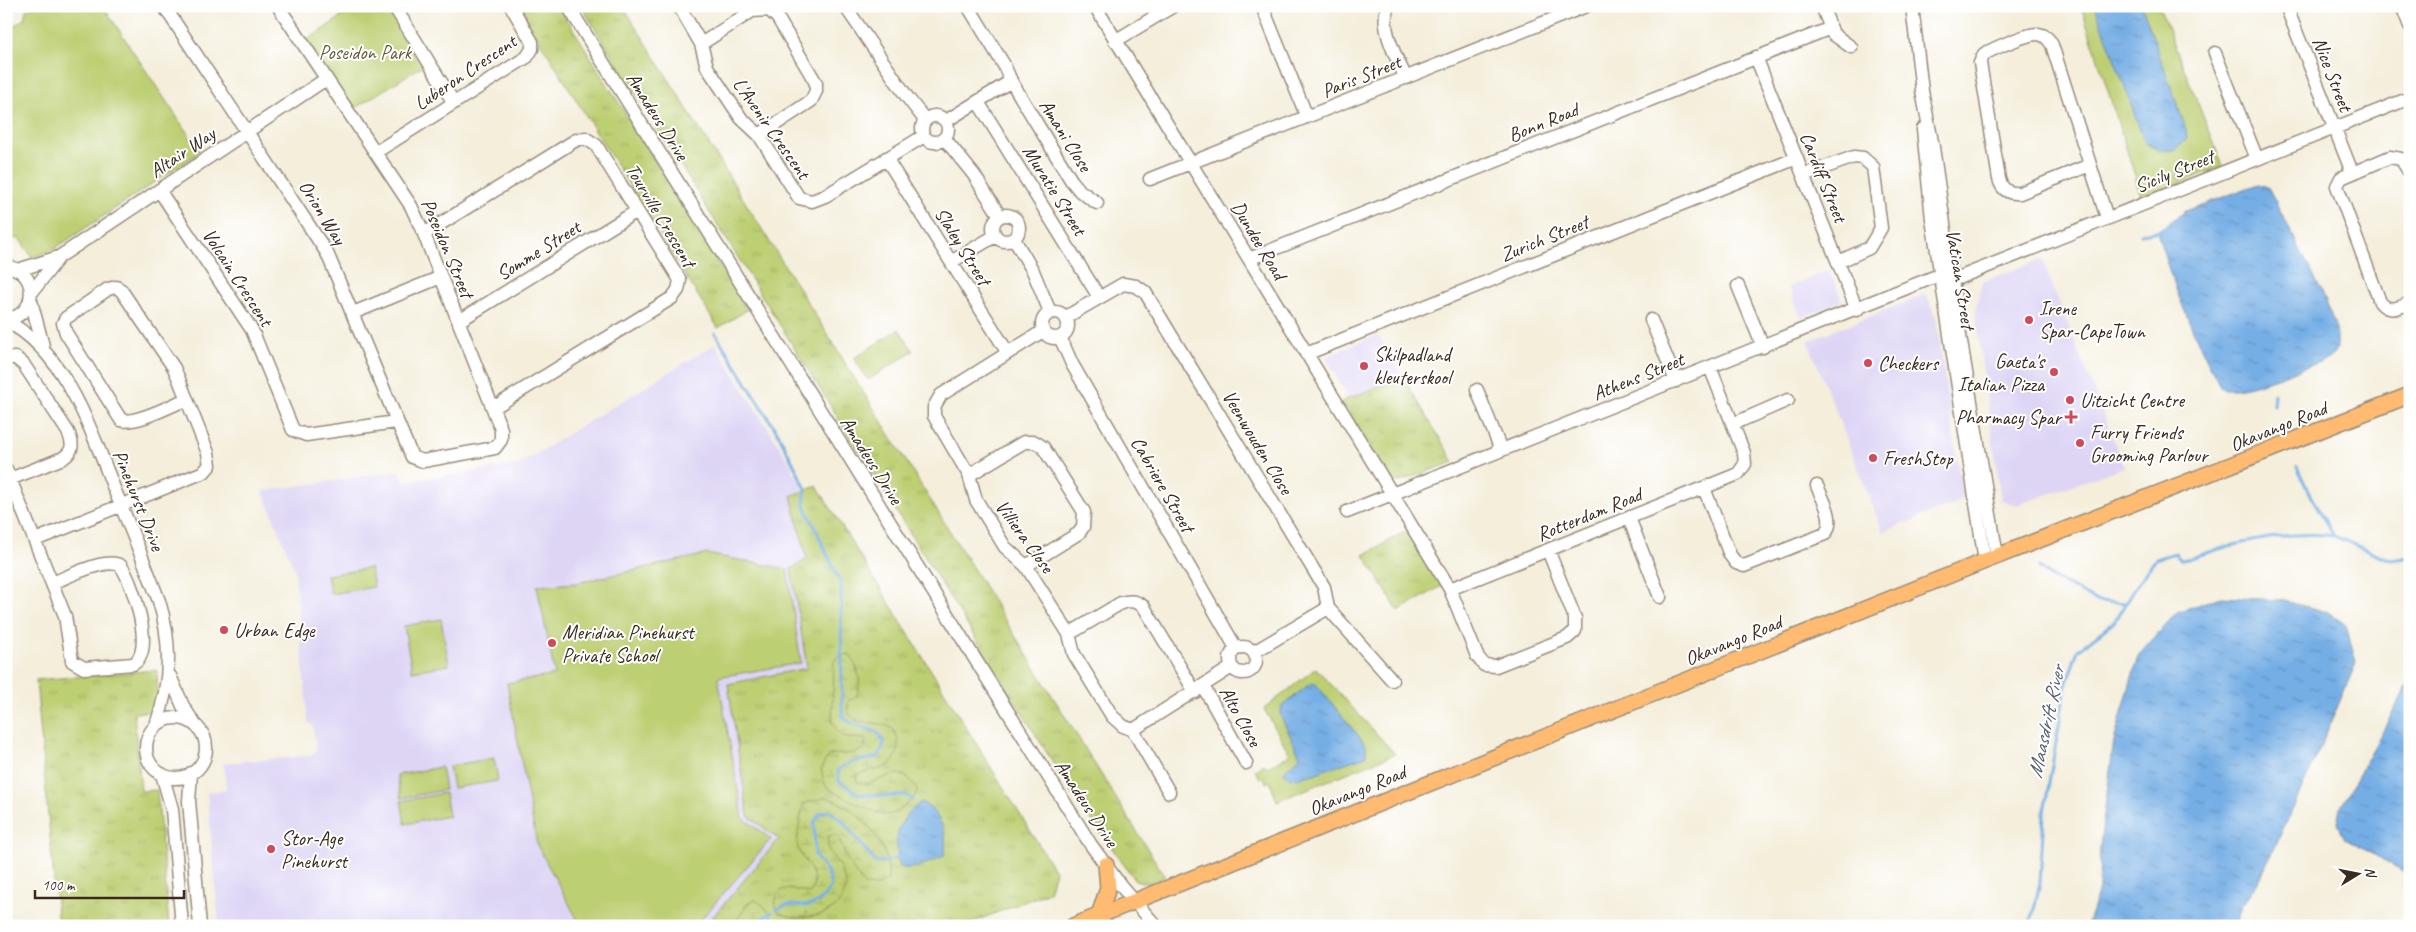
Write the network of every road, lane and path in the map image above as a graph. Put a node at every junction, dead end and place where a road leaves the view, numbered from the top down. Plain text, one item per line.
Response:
1 (164, 6) edge
2 (278, 6) edge
3 (394, 6) edge
4 (510, 6) edge
5 (568, 6) edge
6 (678, 6) edge
7 (845, 6) edge
8 (968, 6) edge
9 (1095, 6) edge
10 (1173, 6) edge
11 (1262, 6) edge
12 (1388, 6) edge
13 (1586, 6) edge
14 (1822, 6) edge
15 (1912, 6) edge
16 (2286, 6) edge
17 (2402, 6) edge
18 (2410, 26) edge
19 (1831, 28) junction
20 (1115, 41) junction
21 (701, 44) junction
22 (1851, 47) dead end
23 (2215, 53) dead end
24 (1756, 57) junction
25 (1406, 78) junction
26 (326, 79) junction
27 (1010, 81) junction
28 (2410, 98) edge
29 (978, 102) junction
30 (454, 103) junction
31 (1307, 117) junction
32 (925, 120) junction
33 (946, 121) junction
34 (2334, 128) junction
35 (248, 131) junction
36 (759, 135) junction
37 (924, 136) junction
38 (944, 139) junction
39 (376, 152) junction
40 (886, 158) junction
41 (1797, 158) junction
42 (2257, 159) junction
43 (1190, 164) junction
44 (2090, 165) junction
45 (2352, 172) junction
46 (2410, 173) edge
47 (1803, 176) junction
48 (1150, 179) dead end
49 (159, 190) junction
50 (1097, 203) dead end
51 (637, 210) junction
52 (1000, 216) junction
53 (2107, 218) junction
54 (424, 234) junction
55 (995, 236) junction
56 (1014, 239) junction
57 (59, 257) junction
58 (1249, 259) junction
59 (950, 262) junction
60 (1838, 262) junction
61 (12, 268) edge
62 (441, 277) junction
63 (1947, 278) junction
64 (1738, 286) dead end
65 (31, 297) junction
66 (1099, 298) junction
67 (2410, 303) edge
68 (1857, 310) junction
69 (1050, 312) junction
70 (353, 313) junction
71 (1066, 317) junction
72 (6, 320) edge
73 (1651, 320) dead end
74 (459, 321) junction
75 (1044, 331) junction
76 (1060, 337) junction
77 (1762, 347) junction
78 (44, 351) junction
79 (1008, 353) junction
80 (1306, 354) junction
81 (6, 358) edge
82 (1710, 367) junction
83 (1676, 381) junction
84 (1477, 390) dead end
85 (2410, 395) edge
86 (187, 399) junction
87 (1788, 400) dead end
88 (493, 408) junction
89 (396, 422) junction
90 (1732, 424) junction
91 (1501, 450) junction
92 (413, 458) joint
93 (8, 474) edge
94 (968, 475) junction
95 (1817, 486) dead end
96 (1704, 488) junction
97 (1391, 494) junction
98 (121, 505) junction
99 (1347, 512) dead end
100 (1629, 518) junction
101 (35, 540) junction
102 (1548, 550) junction
103 (1991, 558) junction
104 (1026, 566) junction
105 (52, 584) junction
106 (1450, 589) junction
107 (1660, 597) dead end
108 (1328, 608) junction
109 (1069, 634) junction
110 (1236, 648) junction
111 (1254, 652) junction
112 (1232, 667) junction
113 (169, 674) junction
114 (1392, 680) dead end
115 (1199, 689) junction
116 (195, 724) junction
117 (156, 725) junction
118 (1133, 730) junction
119 (1246, 763) dead end
120 (162, 774) junction
121 (191, 774) junction
122 (1168, 792) dead end
123 (1106, 865) junction
124 (1135, 901) junction
125 (1099, 916) junction
126 (182, 926) edge
127 (200, 926) edge
128 (1073, 926) edge
129 (1156, 926) edge

1 - 35 street, Orion Way
2 - 26 street, Poseidon Street
3 - 30 street
4 - 30 street, Luberon Crescent
5 - 123 street, Amadeus Drive
6 - 21 street, L'Avenir Crescent
7 - 32 street
8 - 27 street, Amani Close
9 - 20 street, Dundee Road
10 - 20 street
11 - 31 street
12 - 25 street
13 - 25 street, Paris Street
14 - 19 street
15 - 63 street, Vatican Street
16 - 34 street, Nice Street
17 - 18 street
19 - 22 street
19 - 24 street, Bonn Road
20 - 43 street, Dundee Road
21 - 36 street, L'Avenir Crescent
21 - 36 street
23 - 42 street
24 - 41 street, Cardiff Street
24 - 58 street, Bonn Road
25 - 31 street, Paris Street
26 - 35 street, Altair Way
26 - 39 street, Poseidon Street
27 - 29 street
27 - 50 street, Amani Close
28 - 34 street, Sicily Street
29 - 33 street
29 - 66 street, Muratie Street
30 - 39 street, Luberon Crescent
31 - 43 street, Paris Street
32 - 33 street
32 - 37 street
33 - 38 street
34 - 42 street, Sicily Street
34 - 45 street, Nice Street
35 - 49 street, Altair Way
35 - 70 street, Orion Way
36 - 40 street, L'Avenir Crescent
37 - 38 street
37 - 40 street, L'Avenir Crescent
38 - 52 street
39 - 54 street, Poseidon Street
40 - 59 street, Slaley Street
41 - 47 street, Cardiff Street
41 - 80 street, Zurich Street
42 - 53 street, Sicily Street
43 - 48 street, Paris Street
43 - 58 street, Dundee Road
44 - 44 street
44 - 53 street
45 - 46 street
45 - 67 street
47 - 60 street, Cardiff Street
47 - 60 street
49 - 57 street, Altair Way
49 - 89 street, Volcain Crescent
51 - 54 street, Tourville Crescent
51 - 74 street, Somme Street
51 - 88 street, Tourville Crescent
52 - 55 street
52 - 56 street
53 - 63 street, Sicily Street
54 - 62 street, Poseidon Street
55 - 56 street
55 - 59 street
56 - 69 street
57 - 61 street, Altair Way
57 - 65 street, Altair Way
58 - 80 street, Dundee Road
59 - 79 street, Slaley Street
60 - 68 street, Cardiff Street
61 - 65 street, Pinehurst Drive
62 - 70 street
62 - 74 street, Poseidon Street
63 - 68 street, Athens Street
63 - 103 street, Vatican Street
64 - 77 street
65 - 72 street, Altair Way
65 - 78 street, Pinehurst Drive
66 - 71 street, Veenwouden Close
66 - 108 street, Veenwouden Close
68 - 77 street, Athens Street
69 - 71 street
69 - 75 street
70 - 89 street, Orion Way
71 - 76 street
72 - 78 street, Pinehurst Drive
73 - 83 street
74 - 88 street, Poseidon Street
75 - 76 street
75 - 79 street, Villiera Close
76 - 110 street, Cabriere Street
77 - 82 street, Athens Street
78 - 98 street, Pinehurst Drive
79 - 94 street, Villiera Close
80 - 97 street, Dundee Road
81 - 93 street
82 - 83 street, Athens Street
82 - 90 street, Rotterdam Road
83 - 91 street, Athens Street
84 - 91 street
85 - 103 main road, Okavango Road
86 - 86 street
86 - 98 street
87 - 90 street
88 - 92 street, Poseidon Street
89 - 92 street, Orion Way
90 - 96 street, Rotterdam Road
91 - 97 street, Athens Street
93 - 101 street
94 - 104 street, Villiera Close
94 - 104 street
95 - 96 street
96 - 100 street, Rotterdam Road
97 - 99 street, Athens Street
97 - 106 street
98 - 101 street
98 - 113 street, Pinehurst Drive
100 - 102 street, Rotterdam Road
100 - 107 street
101 - 105 street
102 - 106 street, Rotterdam Road
102 - 106 street
103 - 124 main road, Okavango Road
104 - 109 street, Villiera Close
105 - 105 street
108 - 111 street
108 - 114 street, Veenwouden Close
109 - 115 street, Alto Close
109 - 118 street, Villiera Close
110 - 111 street
110 - 112 street
111 - 112 street
112 - 115 street
113 - 116 street, Pinehurst Drive
113 - 117 street, Pinehurst Drive
115 - 118 street
115 - 119 street, Alto Close
116 - 117 street
116 - 121 street
117 - 120 street
118 - 122 street, Villiera Close
120 - 121 street
120 - 126 street
121 - 127 street
123 - 124 street, Amadeus Drive
123 - 125 main road
124 - 125 main road, Okavango Road
124 - 129 street, Amadeus Drive
125 - 128 main road, Okavango Road

